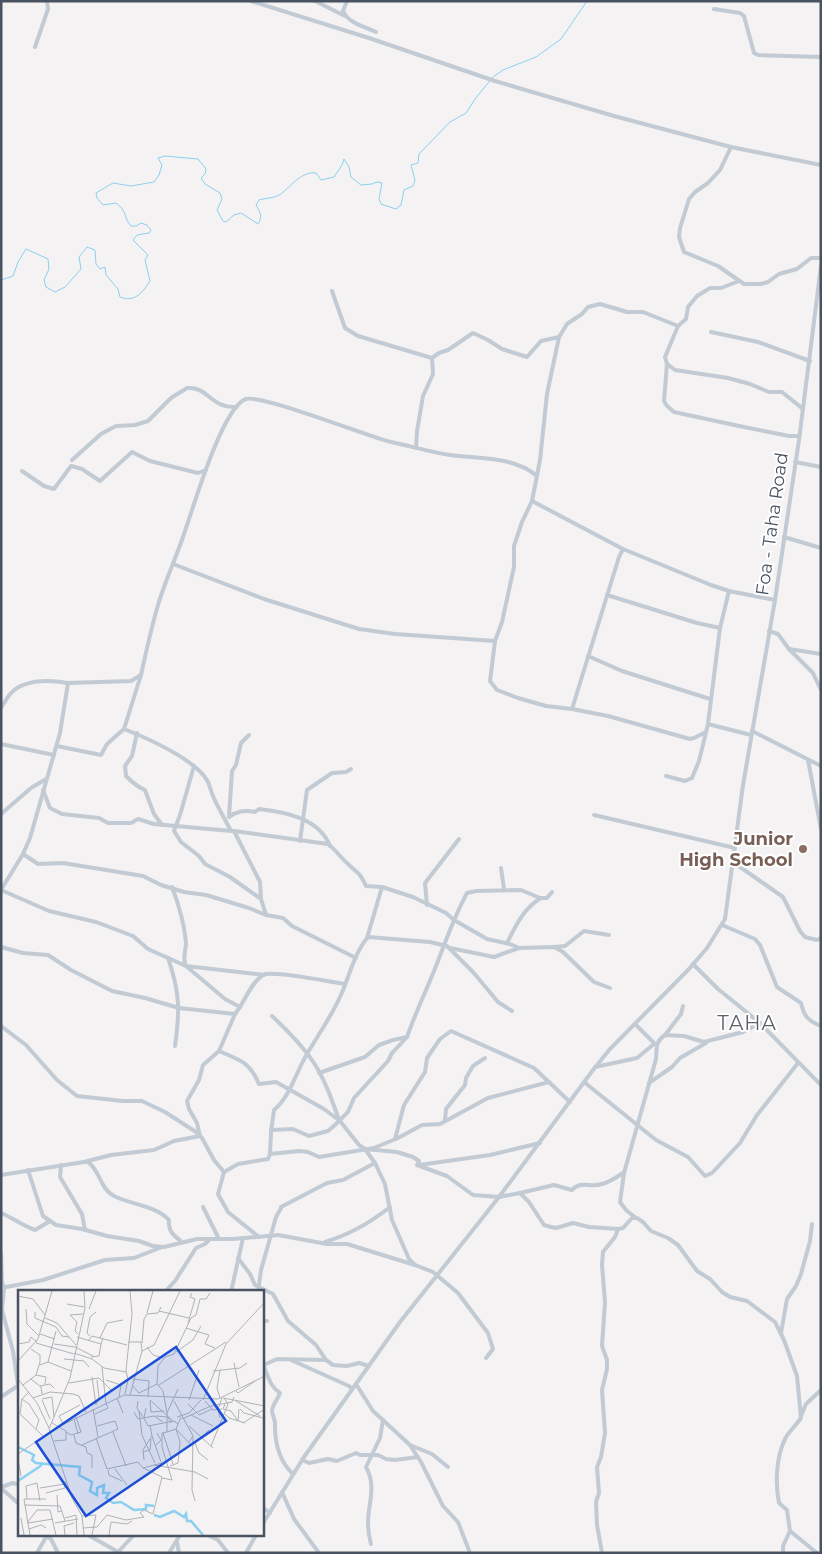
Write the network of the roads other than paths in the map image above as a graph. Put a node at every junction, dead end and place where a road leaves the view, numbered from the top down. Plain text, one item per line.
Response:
1 (47, 1) edge
2 (251, 1) edge
3 (315, 1) edge
4 (346, 1) edge
5 (714, 9) dead end
6 (345, 16) junction
7 (376, 32) dead end
8 (35, 47) dead end
9 (821, 57) edge
10 (731, 147) junction
11 (821, 164) edge
12 (821, 258) edge
13 (821, 266) edge
14 (739, 281) junction
15 (332, 291) dead end
16 (819, 299) edge
17 (678, 326) junction
18 (711, 332) dead end
19 (559, 336) junction
20 (432, 358) junction
21 (810, 361) junction
22 (667, 364) junction
23 (236, 407) junction
24 (802, 409) junction
25 (799, 436) junction
26 (416, 448) junction
27 (72, 460) dead end
28 (795, 462) junction
29 (821, 467) edge
30 (206, 470) junction
31 (22, 471) dead end
32 (537, 476) junction
33 (532, 501) junction
34 (784, 538) junction
35 (821, 548) edge
36 (623, 549) junction
37 (173, 564) junction
38 (729, 591) junction
39 (607, 595) junction
40 (775, 600) junction
41 (720, 628) junction
42 (769, 631) junction
43 (495, 640) junction
44 (789, 649) junction
45 (821, 654) edge
46 (588, 656) junction
47 (141, 675) junction
48 (68, 683) junction
49 (821, 690) edge
50 (710, 699) junction
51 (1, 708) edge
52 (572, 709) junction
53 (708, 724) junction
54 (124, 729) junction
55 (706, 732) junction
56 (752, 733) junction
57 (136, 734) junction
58 (249, 734) dead end
59 (1, 744) edge
60 (57, 746) junction
61 (54, 755) junction
62 (808, 760) junction
63 (194, 766) junction
64 (821, 766) edge
65 (351, 769) dead end
66 (666, 776) dead end
67 (46, 779) junction
68 (43, 790) junction
69 (1, 814) edge
70 (594, 815) dead end
71 (228, 819) junction
72 (304, 820) junction
73 (162, 825) junction
74 (176, 825) junction
75 (821, 829) edge
76 (233, 831) junction
77 (460, 839) dead end
78 (300, 840) junction
79 (330, 846) junction
80 (735, 848) junction
81 (24, 854) junction
82 (733, 862) junction
83 (501, 868) dead end
84 (172, 887) junction
85 (382, 887) junction
86 (504, 889) junction
87 (552, 892) dead end
88 (540, 898) junction
89 (261, 899) junction
90 (427, 905) junction
91 (266, 915) junction
92 (454, 920) junction
93 (722, 926) junction
94 (609, 934) dead end
95 (821, 938) edge
96 (366, 940) junction
97 (507, 943) junction
98 (444, 945) junction
99 (1, 946) edge
100 (554, 947) junction
101 (450, 948) junction
102 (519, 948) junction
103 (168, 958) junction
104 (356, 958) junction
105 (693, 964) junction
106 (186, 966) junction
107 (264, 975) junction
108 (346, 984) junction
109 (610, 988) dead end
110 (682, 1006) dead end
111 (240, 1007) junction
112 (179, 1008) junction
113 (512, 1012) dead end
114 (235, 1014) junction
115 (272, 1016) dead end
116 (760, 1023) junction
117 (635, 1024) junction
118 (1, 1026) edge
119 (821, 1026) edge
120 (666, 1034) junction
121 (407, 1037) junction
122 (708, 1041) junction
123 (656, 1045) junction
124 (175, 1046) dead end
125 (219, 1051) junction
126 (307, 1054) junction
127 (485, 1058) dead end
128 (798, 1063) junction
129 (596, 1067) junction
130 (320, 1073) junction
131 (549, 1082) junction
132 (584, 1082) junction
133 (650, 1083) junction
134 (821, 1085) edge
135 (290, 1089) junction
136 (570, 1102) junction
137 (445, 1120) junction
138 (340, 1121) junction
139 (638, 1126) junction
140 (271, 1130) junction
141 (200, 1136) junction
142 (395, 1139) junction
143 (540, 1143) junction
144 (365, 1149) junction
145 (270, 1154) junction
146 (87, 1161) junction
147 (375, 1163) junction
148 (61, 1165) junction
149 (417, 1165) junction
150 (28, 1170) junction
151 (224, 1172) junction
152 (624, 1173) junction
153 (1, 1175) edge
154 (520, 1193) junction
155 (498, 1198) junction
156 (203, 1207) dead end
157 (390, 1208) junction
158 (1, 1212) edge
159 (637, 1218) junction
160 (50, 1220) junction
161 (812, 1224) dead end
162 (85, 1230) junction
163 (618, 1230) junction
164 (271, 1236) junction
165 (259, 1237) junction
166 (243, 1238) junction
167 (210, 1239) junction
168 (219, 1239) junction
169 (182, 1242) junction
170 (322, 1243) junction
171 (164, 1247) junction
172 (1, 1254) edge
173 (238, 1258) junction
174 (415, 1265) junction
175 (437, 1275) junction
176 (3, 1288) edge
177 (167, 1290) edge
178 (231, 1290) edge
179 (259, 1290) edge
180 (264, 1292) edge
181 (781, 1334) junction
182 (486, 1358) dead end
183 (291, 1360) junction
184 (326, 1360) junction
185 (264, 1364) edge
186 (264, 1366) edge
187 (369, 1366) junction
188 (18, 1379) edge
189 (356, 1384) junction
190 (18, 1386) edge
191 (352, 1389) junction
192 (821, 1390) edge
193 (1, 1397) edge
194 (801, 1418) junction
195 (383, 1420) junction
196 (410, 1445) junction
197 (373, 1454) junction
198 (418, 1457) junction
199 (302, 1460) junction
200 (448, 1467) dead end
201 (293, 1474) junction
202 (18, 1485) edge
203 (1, 1488) edge
204 (282, 1492) junction
205 (18, 1503) edge
206 (264, 1509) edge
207 (270, 1513) junction
208 (264, 1522) edge
209 (790, 1530) junction
210 (48, 1536) edge
211 (90, 1536) edge
212 (131, 1536) edge
213 (179, 1536) edge
214 (209, 1536) edge
215 (255, 1536) edge
216 (176, 1542) junction
217 (371, 1544) dead end
218 (118, 1552) edge
219 (37, 1553) edge
220 (58, 1553) edge
221 (169, 1553) edge
222 (180, 1553) edge
223 (228, 1553) edge
224 (246, 1553) edge
225 (319, 1553) edge
226 (470, 1553) edge
227 (602, 1553) edge
228 (783, 1553) edge
229 (817, 1553) edge

1 - 8 street
2 - 10 street
3 - 6 street
4 - 6 street
5 - 9 street
6 - 7 street
10 - 11 street
10 - 14 street
12 - 14 street
13 - 16 street, Foa - Taha Road
14 - 17 street
15 - 20 street
16 - 21 street, Foa - Taha Road
17 - 19 street
17 - 22 street
18 - 21 street
19 - 20 street
19 - 32 street
20 - 26 street
21 - 24 street, Foa - Taha Road
22 - 24 street
22 - 25 street
23 - 26 street
23 - 27 street
23 - 30 street
24 - 25 street, Foa - Taha Road
25 - 28 street, Foa - Taha Road
26 - 32 street
28 - 29 street
28 - 34 street, Foa - Taha Road
30 - 31 street
30 - 37 street
32 - 33 street
33 - 36 street
33 - 43 street
34 - 35 street
34 - 40 street, Foa - Taha Road
36 - 38 street
36 - 39 street
37 - 43 street
37 - 47 street
38 - 40 street
38 - 41 street
39 - 41 street
39 - 46 street
40 - 42 street, Foa - Taha Road
41 - 50 street
42 - 44 street
42 - 56 street, Foa - Taha Road
43 - 52 street
44 - 45 street
44 - 49 street
46 - 50 street
46 - 52 street
47 - 48 street
47 - 54 street
48 - 51 street
48 - 60 street
50 - 53 street
52 - 55 street
53 - 55 street
53 - 56 street
54 - 57 street
54 - 60 street
55 - 66 street
56 - 62 street
56 - 80 street, Foa - Taha Road
57 - 63 street
57 - 73 street
58 - 71 street
59 - 61 street
60 - 61 street
61 - 67 street
62 - 64 street
62 - 75 street
63 - 71 street
63 - 74 street
65 - 72 street
67 - 68 street
67 - 69 street
68 - 73 street
68 - 81 street
70 - 80 street
71 - 72 street
71 - 76 street
72 - 78 street
72 - 79 street
73 - 74 street
74 - 76 street
74 - 89 street
76 - 78 street
76 - 89 street
77 - 90 street
78 - 79 street
79 - 85 street
80 - 82 street, Foa - Taha Road
81 - 84 street
81 - 103 street
82 - 93 street, Foa - Taha Road
82 - 95 street
83 - 86 street
84 - 91 street
84 - 106 street
85 - 90 street
85 - 96 street
86 - 88 street
86 - 92 street
87 - 88 street
88 - 97 street
89 - 91 street
90 - 92 street
91 - 104 street
92 - 97 street
92 - 98 street
93 - 105 street
93 - 119 street
94 - 100 street
96 - 98 street
96 - 104 street
97 - 102 street
98 - 101 street
98 - 121 street
99 - 112 street
100 - 102 street
100 - 109 street
101 - 102 street
101 - 113 street
103 - 106 street
103 - 112 street
104 - 108 street
105 - 116 street
105 - 117 street
106 - 107 street
106 - 111 street
107 - 108 street
107 - 111 street
108 - 126 street
110 - 120 street
111 - 114 street
112 - 114 street
112 - 124 street
114 - 125 street
115 - 126 street
116 - 122 street
116 - 128 street
117 - 123 street
117 - 129 street
118 - 141 street
120 - 122 street
120 - 123 street
121 - 130 street
121 - 138 street
122 - 133 street
123 - 129 street
123 - 133 street
125 - 135 street
125 - 141 street
126 - 130 street
126 - 135 street
127 - 137 street
128 - 134 street
128 - 139 street
129 - 132 street
130 - 138 street
131 - 136 street
131 - 137 street
131 - 142 street
132 - 136 street
132 - 139 street
133 - 139 street
135 - 138 street
135 - 140 street
136 - 143 street
137 - 142 street
138 - 140 street
138 - 144 street
139 - 152 street
140 - 145 street
141 - 146 street
141 - 151 street
142 - 144 street
143 - 149 street
143 - 155 street
144 - 145 street
144 - 147 street
144 - 149 street
145 - 151 street
146 - 148 street
146 - 169 street
147 - 157 street
147 - 164 street
148 - 150 street
148 - 162 street
149 - 155 street
150 - 153 street
150 - 160 street
151 - 165 street
152 - 154 street
152 - 159 street
154 - 155 street
154 - 163 street
155 - 175 street
156 - 168 street
157 - 170 street
157 - 174 street
158 - 160 street
159 - 163 street
159 - 181 street
160 - 162 street
161 - 181 street
162 - 171 street
163 - 227 street
164 - 165 street
164 - 170 street
164 - 179 street
165 - 166 street
166 - 168 street
166 - 173 street
167 - 168 street
167 - 169 street
167 - 177 street
169 - 171 street
170 - 174 street
171 - 176 street
172 - 176 street
173 - 178 street
173 - 179 street
174 - 175 street
175 - 182 street
175 - 187 street
176 - 188 street
180 - 184 street
181 - 194 street
183 - 184 street
183 - 185 street
183 - 191 street
184 - 187 street
186 - 201 street
187 - 189 street
189 - 191 street
189 - 195 street
190 - 193 street
191 - 199 street
192 - 194 street
194 - 209 street
195 - 196 street
195 - 197 street
196 - 198 street
196 - 200 street
197 - 198 street
197 - 199 street
197 - 217 street
198 - 226 street
199 - 201 street
201 - 204 street
202 - 203 street
203 - 205 street
204 - 207 street
204 - 225 street
206 - 207 street
207 - 208 street
209 - 228 street
209 - 229 street
210 - 219 street
210 - 220 street
211 - 218 street
212 - 218 street
213 - 216 street
214 - 223 street
215 - 224 street
216 - 221 street
216 - 222 street

